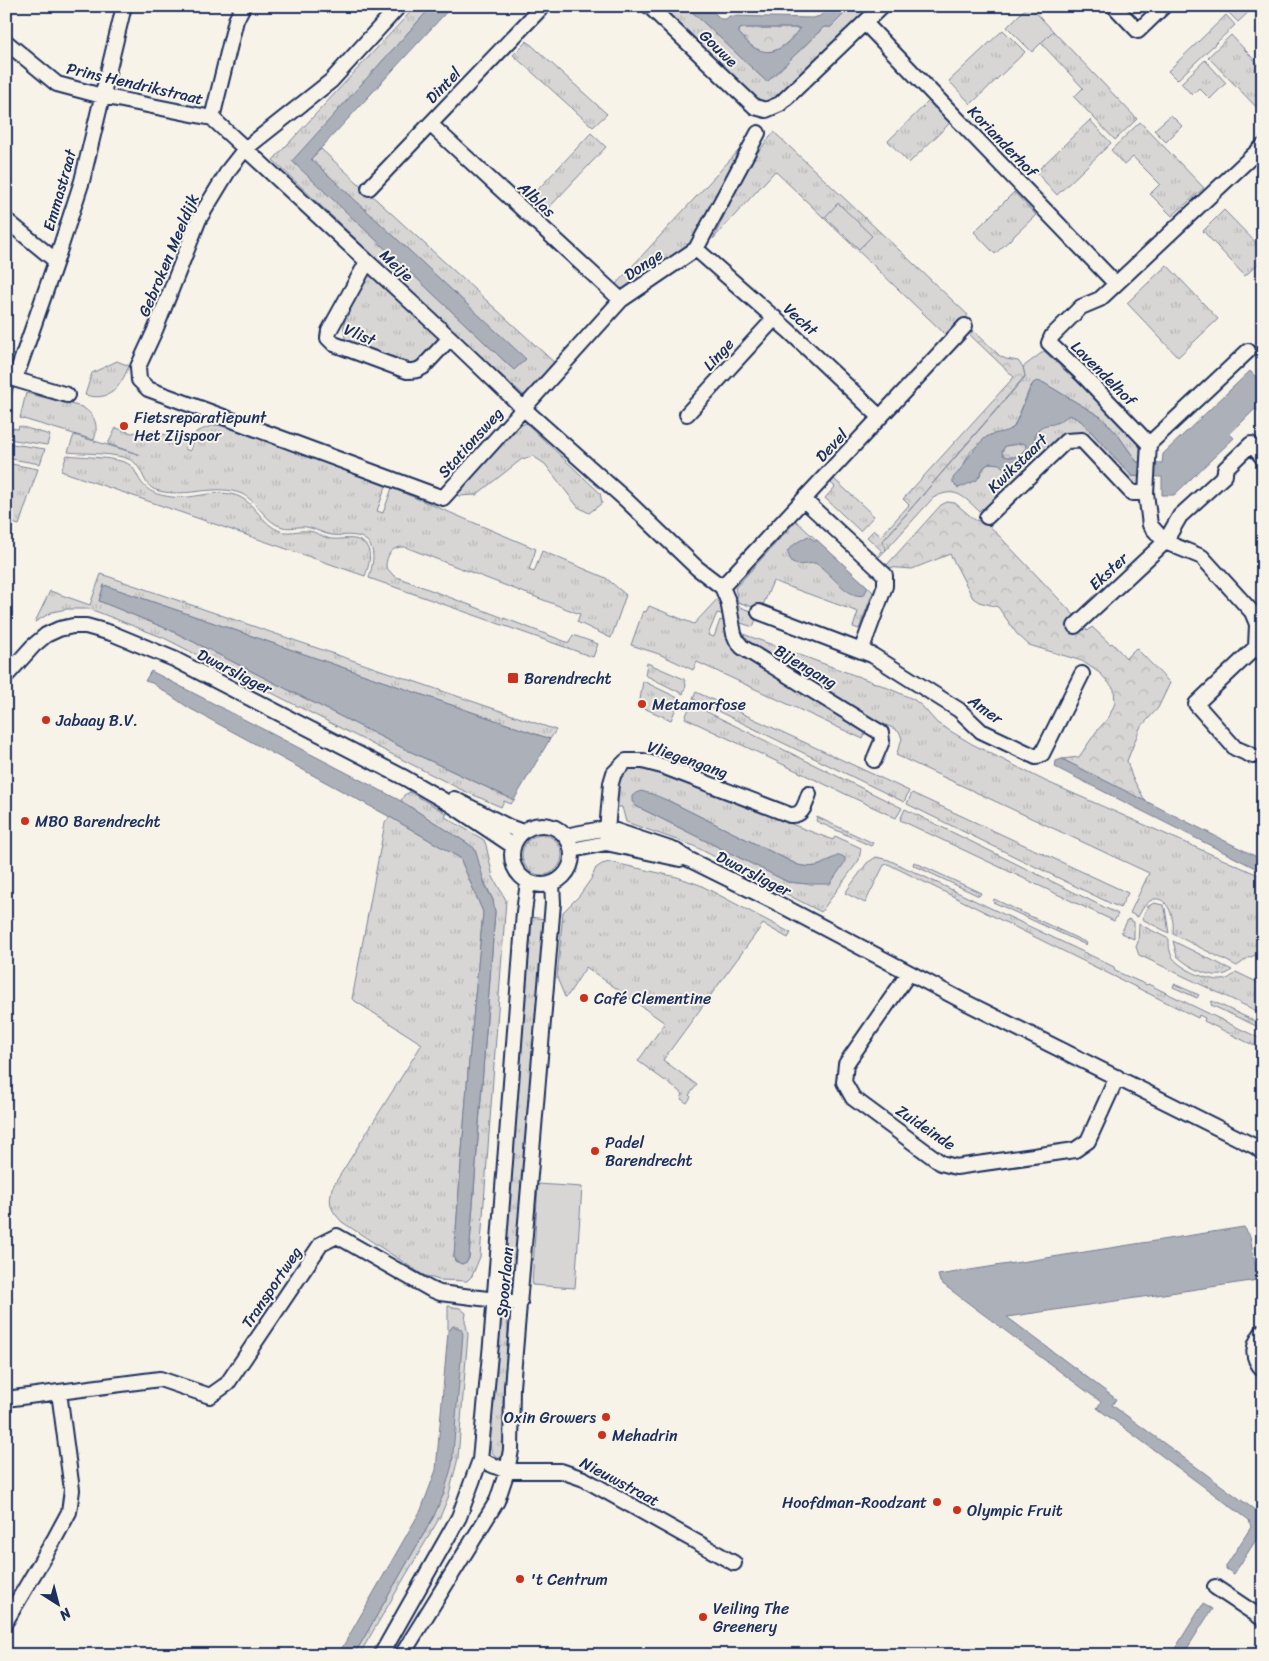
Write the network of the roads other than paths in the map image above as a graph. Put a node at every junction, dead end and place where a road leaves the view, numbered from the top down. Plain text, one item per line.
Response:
1 (124, 6) edge
2 (243, 6) edge
3 (399, 6) edge
4 (543, 6) edge
5 (649, 6) edge
6 (882, 6) edge
7 (1114, 6) edge
8 (1164, 6) edge
9 (865, 23) junction
10 (6, 42) edge
11 (102, 96) junction
12 (212, 118) junction
13 (430, 124) junction
14 (758, 133) dead end
15 (1263, 146) edge
16 (245, 150) junction
17 (369, 188) dead end
18 (6, 220) edge
19 (696, 249) junction
20 (56, 261) junction
21 (368, 262) junction
22 (1116, 284) junction
23 (621, 300) junction
24 (774, 318) junction
25 (965, 326) dead end
26 (450, 338) junction
27 (1248, 351) dead end
28 (11, 378) edge
29 (139, 380) joint
30 (67, 395) dead end
31 (524, 409) junction
32 (687, 414) dead end
33 (880, 417) junction
34 (1149, 444) junction
35 (1263, 458) edge
36 (1146, 487) junction
37 (804, 500) junction
38 (987, 517) dead end
39 (1165, 542) junction
40 (722, 587) junction
41 (759, 612) dead end
42 (1260, 622) edge
43 (1075, 626) dead end
44 (861, 651) junction
45 (1260, 651) edge
46 (1082, 674) dead end
47 (6, 676) edge
48 (1254, 756) dead end
49 (874, 760) dead end
50 (427, 790) junction
51 (809, 794) dead end
52 (606, 828) junction
53 (523, 832) junction
54 (565, 836) junction
55 (606, 844) junction
56 (513, 846) junction
57 (572, 850) junction
58 (688, 859) junction
59 (528, 882) junction
60 (552, 884) junction
61 (909, 973) junction
62 (1117, 1077) junction
63 (1263, 1153) edge
64 (494, 1300) junction
65 (520, 1303) junction
66 (1263, 1331) edge
67 (1263, 1370) edge
68 (59, 1392) junction
69 (6, 1399) edge
70 (480, 1460) junction
71 (507, 1471) junction
72 (734, 1563) dead end
73 (1215, 1587) dead end
74 (1263, 1618) edge
75 (6, 1621) edge
76 (380, 1655) edge
77 (402, 1655) edge

1 - 11 street, Emmastraat
2 - 12 street
3 - 16 street, Gebroken Meeldijk
4 - 13 street, Dintel
5 - 9 street, Gouwe
6 - 9 street
7 - 8 street
9 - 22 street, Korianderhof
10 - 11 street, Prins Hendrikstraat
11 - 12 street, Prins Hendrikstraat
11 - 20 street, Emmastraat
12 - 16 street, Meije
13 - 17 street, Dintel
13 - 23 street, Alblas
14 - 19 street, Donge
15 - 22 street, Lavendelhof
16 - 21 street, Meije
16 - 29 street, Gebroken Meeldijk
18 - 20 street
19 - 23 street, Donge
19 - 24 street, Vecht
20 - 28 street, Emmastraat
21 - 26 street, Meije
21 - 26 street, Vlist
22 - 34 street, Lavendelhof
23 - 31 street, Donge
24 - 32 street, Linge
24 - 33 street, Vecht
25 - 33 street, Devel
26 - 31 street, Meije
27 - 34 street
28 - 30 street
29 - 31 street, Stationsweg
31 - 40 street, Stationsweg
33 - 37 street, Devel
34 - 36 street
35 - 39 street
36 - 38 street, Kwikstaart
36 - 39 street
37 - 40 street, Devel
37 - 44 street
39 - 42 street
39 - 43 street, Ekster
40 - 49 street, Bijengang
41 - 44 street, Amer
42 - 45 street
44 - 46 street, Amer
45 - 48 street
47 - 50 street, Dwarsligger
50 - 53 street, Dwarsligger
50 - 56 street, Dwarsligger
51 - 52 street, Vliegengang
52 - 54 street, Dwarsligger
52 - 55 street, Vliegengang
52 - 58 street, Dwarsligger
53 - 54 street
53 - 56 street
54 - 57 street
55 - 57 street, Dwarsligger
55 - 58 street, Dwarsligger
56 - 59 street
57 - 60 street
58 - 61 street, Dwarsligger
59 - 60 street
59 - 64 street, Spoorlaan
60 - 65 street, Spoorlaan
61 - 62 street
61 - 62 street, Zuideinde
62 - 63 street
64 - 65 street, Transportweg
64 - 68 street, Transportweg
64 - 70 street, Spoorlaan
65 - 71 street, Spoorlaan
66 - 67 street
68 - 69 street
68 - 75 street
70 - 71 street, Nieuwstraat
70 - 76 street, Spoorlaan
71 - 72 street, Nieuwstraat
71 - 77 street, Spoorlaan
73 - 74 street

